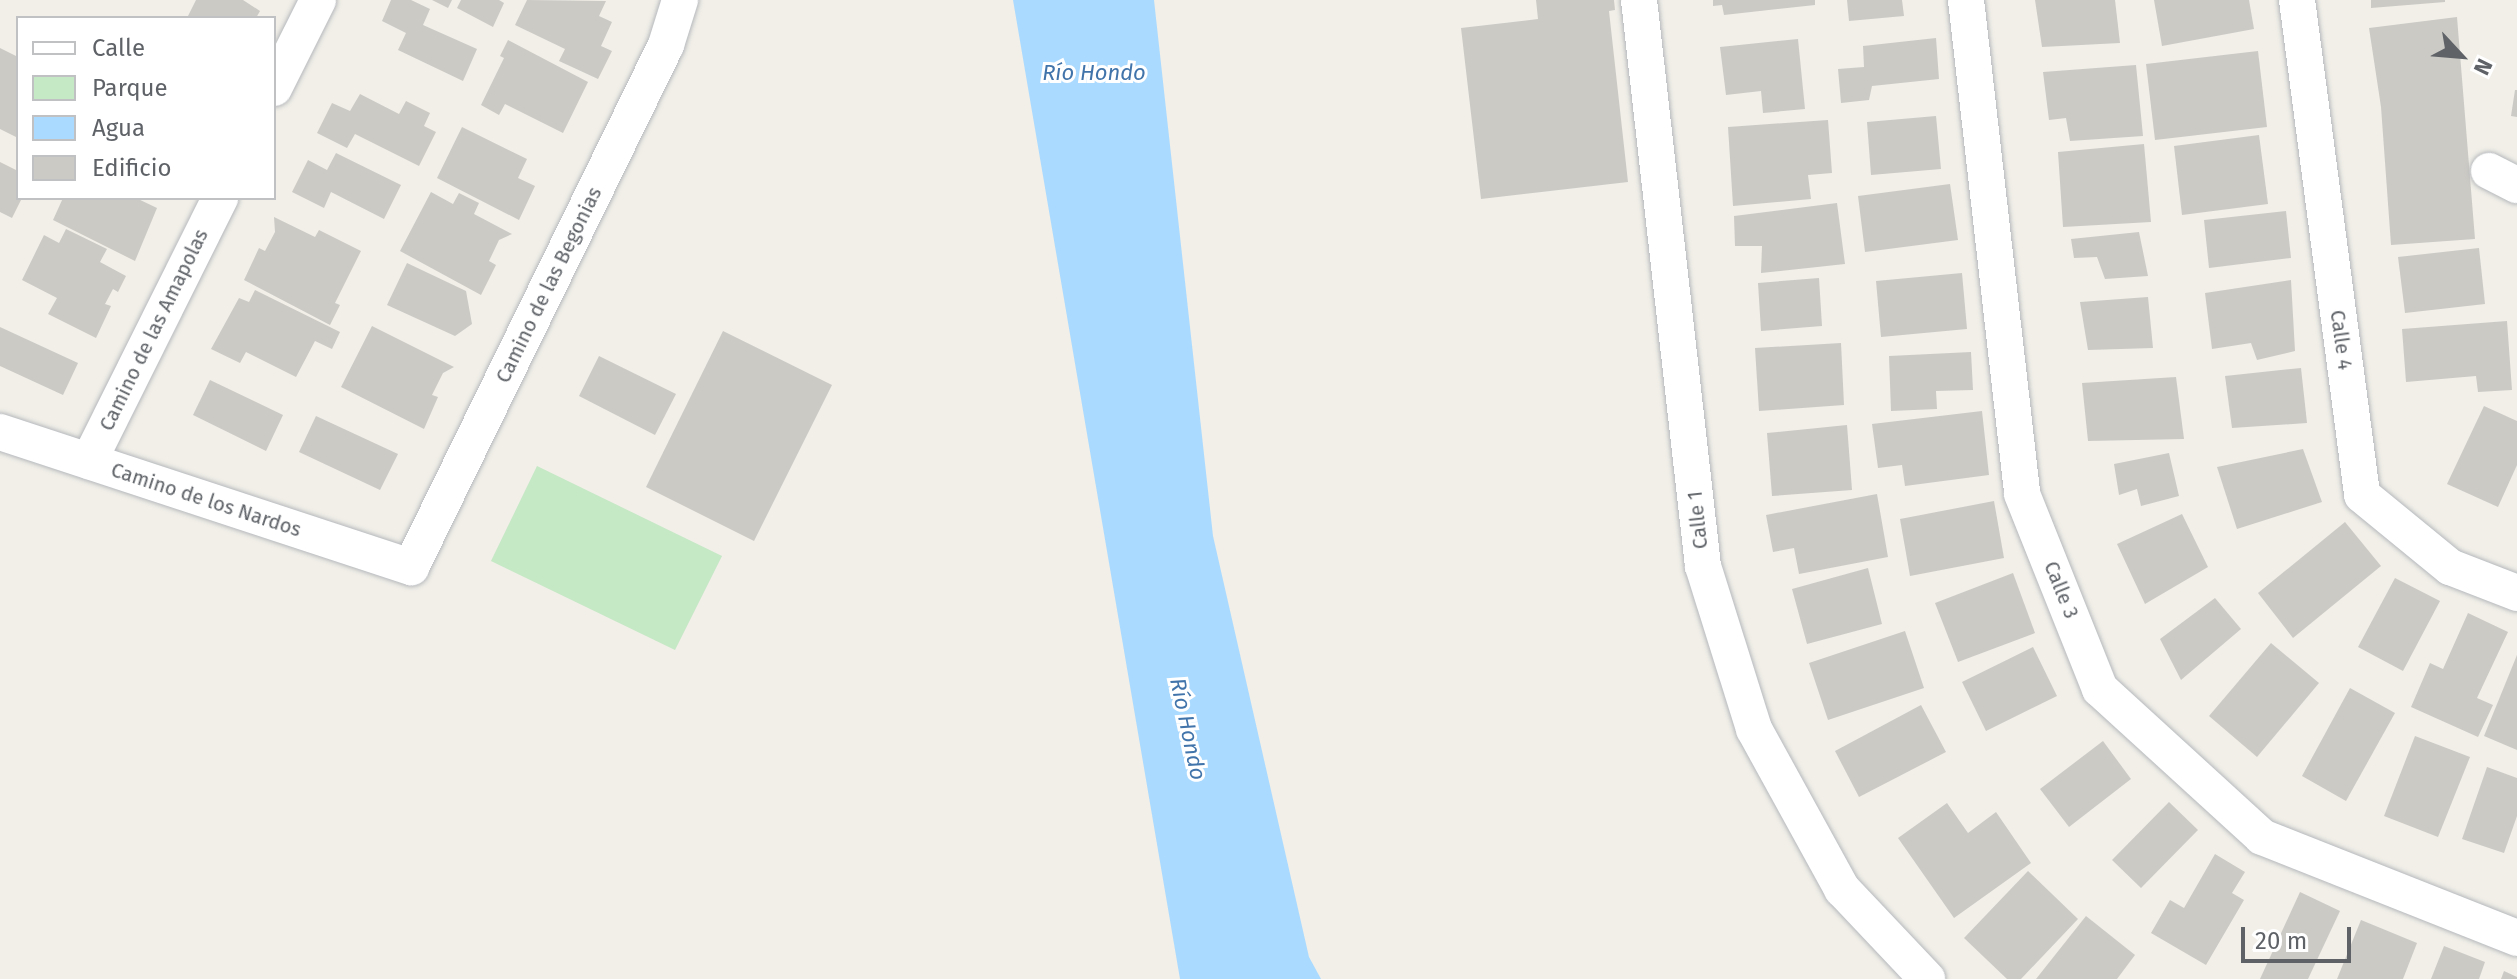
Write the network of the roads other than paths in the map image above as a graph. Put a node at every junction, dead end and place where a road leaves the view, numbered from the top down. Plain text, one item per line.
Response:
1 (318, 0) edge
2 (680, 0) edge
3 (1639, 0) edge
4 (1966, 0) edge
5 (2297, 0) edge
6 (276, 84) edge
7 (219, 200) edge
8 (0, 432) edge
9 (89, 461) junction
10 (411, 567) joint
11 (2517, 593) edge
12 (2517, 938) edge
13 (1927, 979) edge

1 - 6 street
2 - 10 street, Camino de las Begonias
3 - 13 street, Calle 1
4 - 12 street, Calle 3
5 - 11 street, Calle 4
7 - 9 street, Camino de las Amapolas
8 - 9 street, Camino de los Nardos
9 - 10 street, Camino de los Nardos

